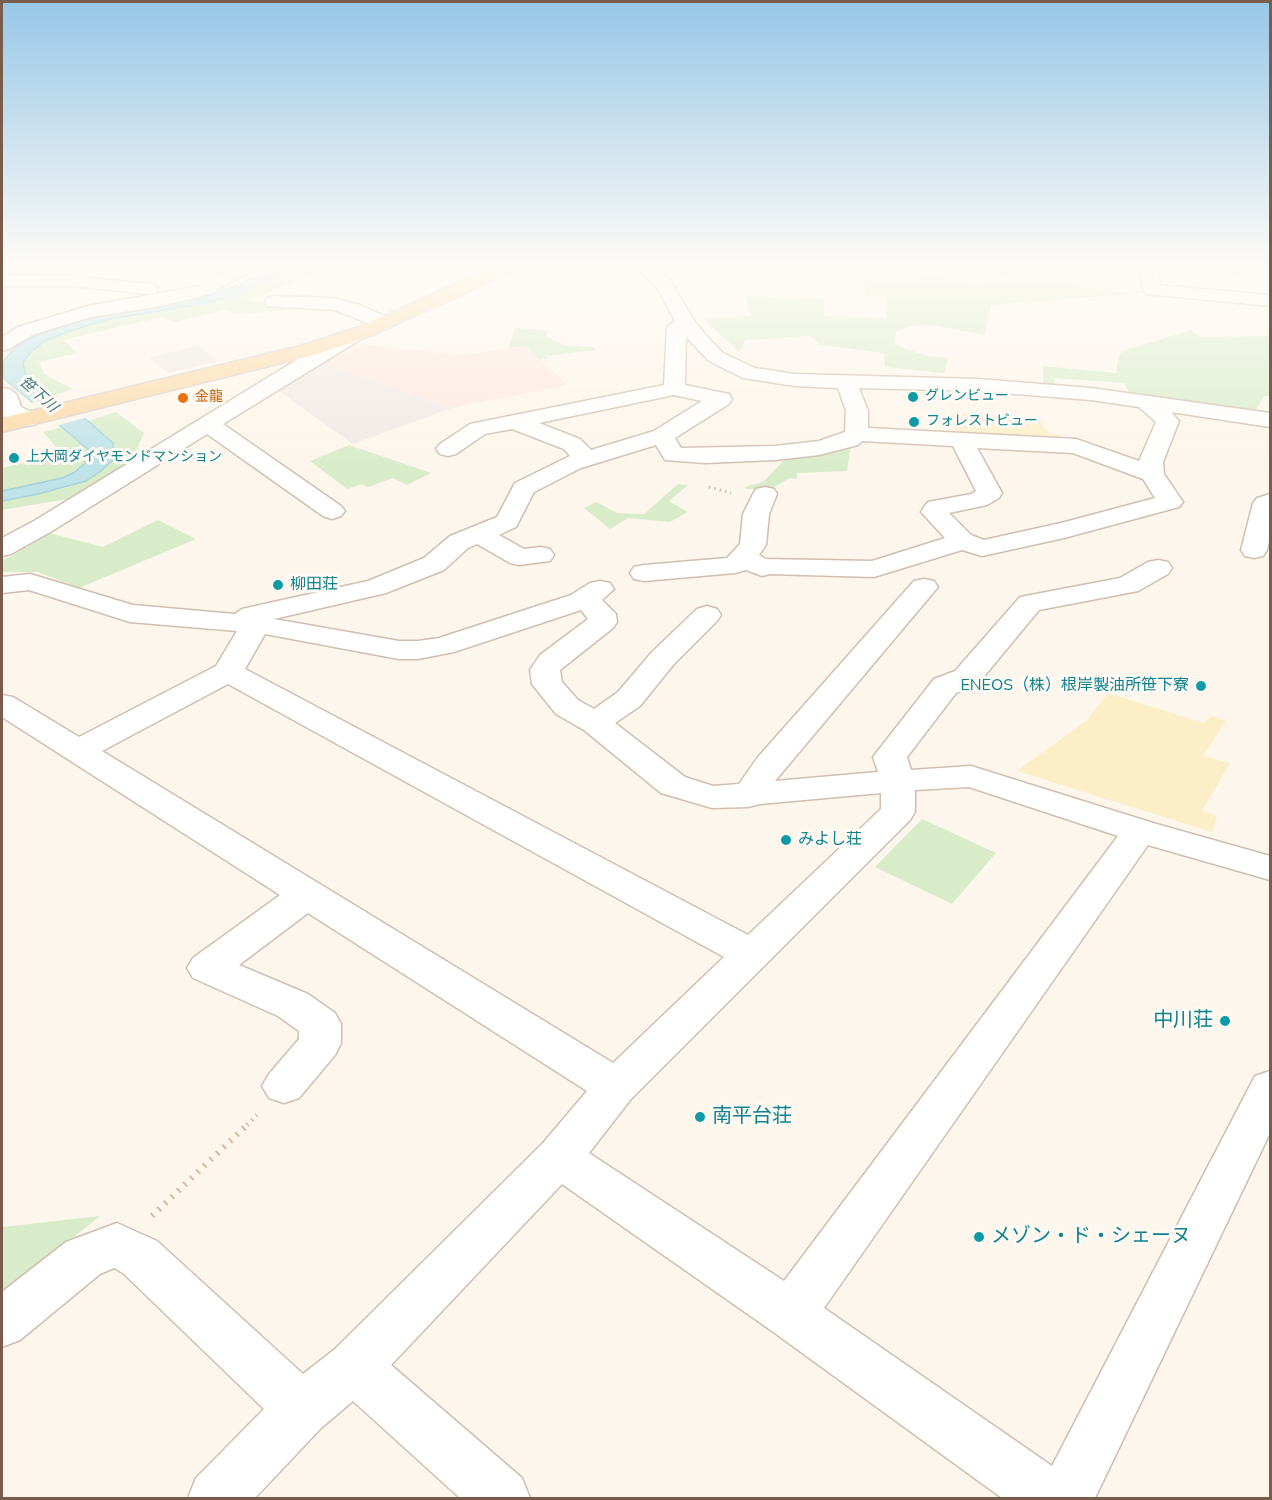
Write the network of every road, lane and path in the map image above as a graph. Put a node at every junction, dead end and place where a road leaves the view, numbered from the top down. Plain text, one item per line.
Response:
1 (24, 332) edge
2 (361, 332) edge
3 (677, 332) edge
4 (693, 332) edge
5 (356, 334) junction
6 (2, 345) edge
7 (846, 381) junction
8 (674, 389) junction
9 (2, 394) edge
10 (1143, 400) junction
11 (28, 419) junction
12 (1270, 420) edge
13 (511, 421) junction
14 (208, 424) junction
15 (2, 425) edge
16 (662, 436) junction
17 (853, 437) junction
18 (960, 438) junction
19 (448, 449) dead end
20 (586, 459) junction
21 (267, 466) junction
22 (1152, 474) junction
23 (237, 475) dead end
24 (765, 494) dead end
25 (1270, 502) edge
26 (307, 520) dead end
27 (479, 534) junction
28 (962, 541) junction
29 (2, 548) edge
30 (1254, 550) dead end
31 (541, 555) dead end
32 (744, 557) junction
33 (1158, 568) dead end
34 (644, 573) dead end
35 (2, 585) edge
36 (924, 587) dead end
37 (707, 615) dead end
38 (249, 624) junction
39 (228, 672) junction
40 (2, 704) edge
41 (595, 723) junction
42 (76, 752) junction
43 (898, 781) junction
44 (748, 796) junction
45 (1140, 831) junction
46 (1270, 868) edge
47 (307, 894) junction
48 (752, 955) junction
49 (284, 1086) joint
50 (616, 1087) junction
51 (1270, 1088) edge
52 (559, 1157) junction
53 (117, 1245) junction
54 (790, 1314) junction
55 (2, 1323) edge
56 (354, 1367) junction
57 (302, 1409) junction
58 (1044, 1495) edge
59 (216, 1498) edge
60 (502, 1498) edge

1 - 6 street
2 - 5 main road
3 - 8 street
4 - 7 street
5 - 11 main road
5 - 14 street
7 - 10 street
7 - 17 street
8 - 13 street
8 - 16 street
9 - 11 street
10 - 12 street
10 - 22 street
11 - 15 main road
13 - 19 street
13 - 20 street
14 - 21 street
14 - 29 street
16 - 17 street
16 - 20 street
17 - 18 street
18 - 22 street
18 - 28 street
20 - 27 street
21 - 23 street
21 - 26 street
22 - 28 street
24 - 32 street
25 - 30 street
27 - 31 street
27 - 38 street
28 - 32 street
32 - 34 street
33 - 43 street
35 - 38 street
36 - 44 street
37 - 41 street
38 - 39 street
38 - 41 street
39 - 42 street
39 - 48 street
40 - 42 street
41 - 44 street
42 - 47 street
43 - 44 street
43 - 45 street
43 - 48 street
45 - 46 street
45 - 54 street
47 - 49 street
47 - 50 street
48 - 50 street
49 - 53 path
50 - 52 street
51 - 58 street
52 - 54 street
52 - 56 street
53 - 55 street
53 - 57 street
54 - 58 street
56 - 57 street
56 - 60 street
57 - 59 street

